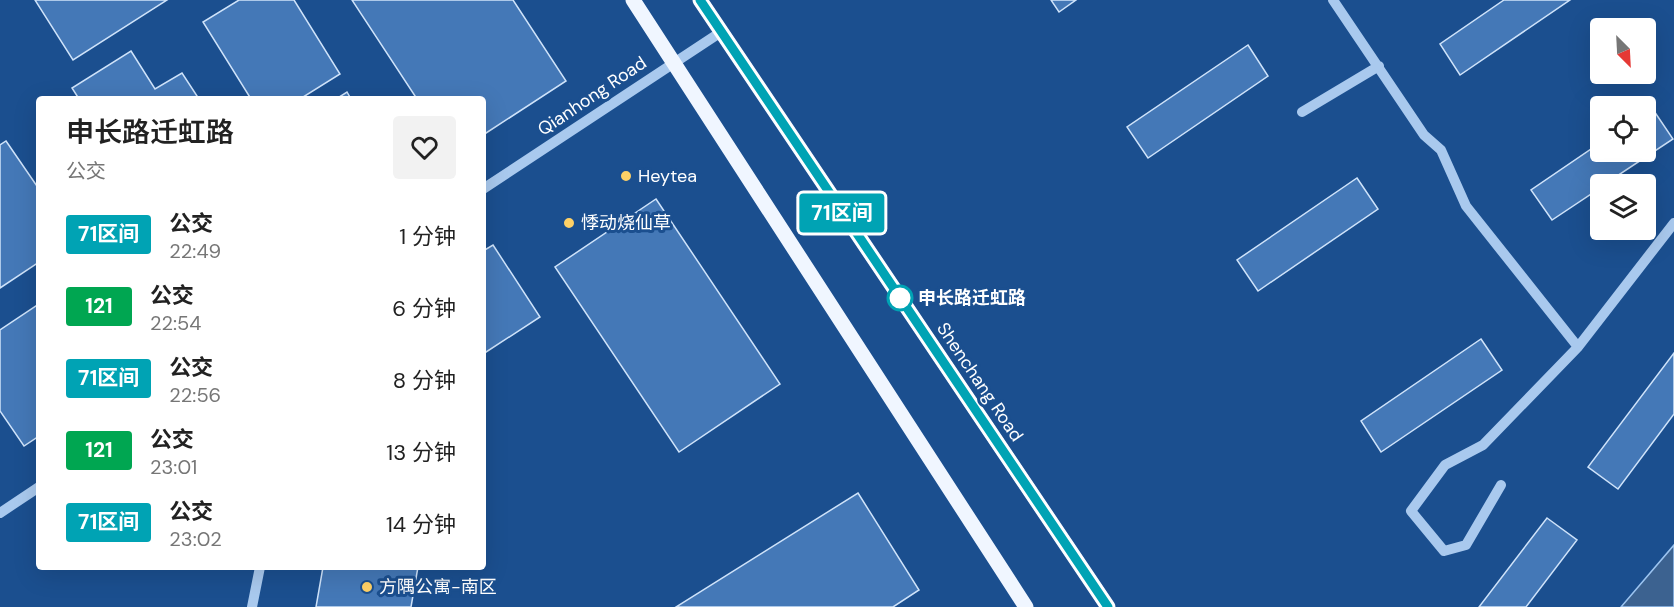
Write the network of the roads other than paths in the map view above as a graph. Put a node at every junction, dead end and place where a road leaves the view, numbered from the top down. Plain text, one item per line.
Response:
1 (633, 0) edge
2 (699, 0) edge
3 (1333, 0) edge
4 (720, 32) junction
5 (674, 62) junction
6 (1379, 66) junction
7 (1302, 112) dead end
8 (486, 187) edge
9 (1674, 223) edge
10 (1578, 348) junction
11 (1501, 485) dead end
12 (36, 489) edge
13 (0, 513) edge
14 (259, 570) edge
15 (252, 607) edge
16 (1026, 607) edge
17 (1108, 607) edge

1 - 5 main road
2 - 4 main road, Shenchang Road
3 - 6 street
4 - 5 street, Qianhong Road
4 - 17 main road, Shenchang Road
5 - 8 street, Qianhong Road
5 - 16 main road
6 - 7 street
6 - 10 street
9 - 10 street
10 - 11 street
12 - 13 street
14 - 15 street

